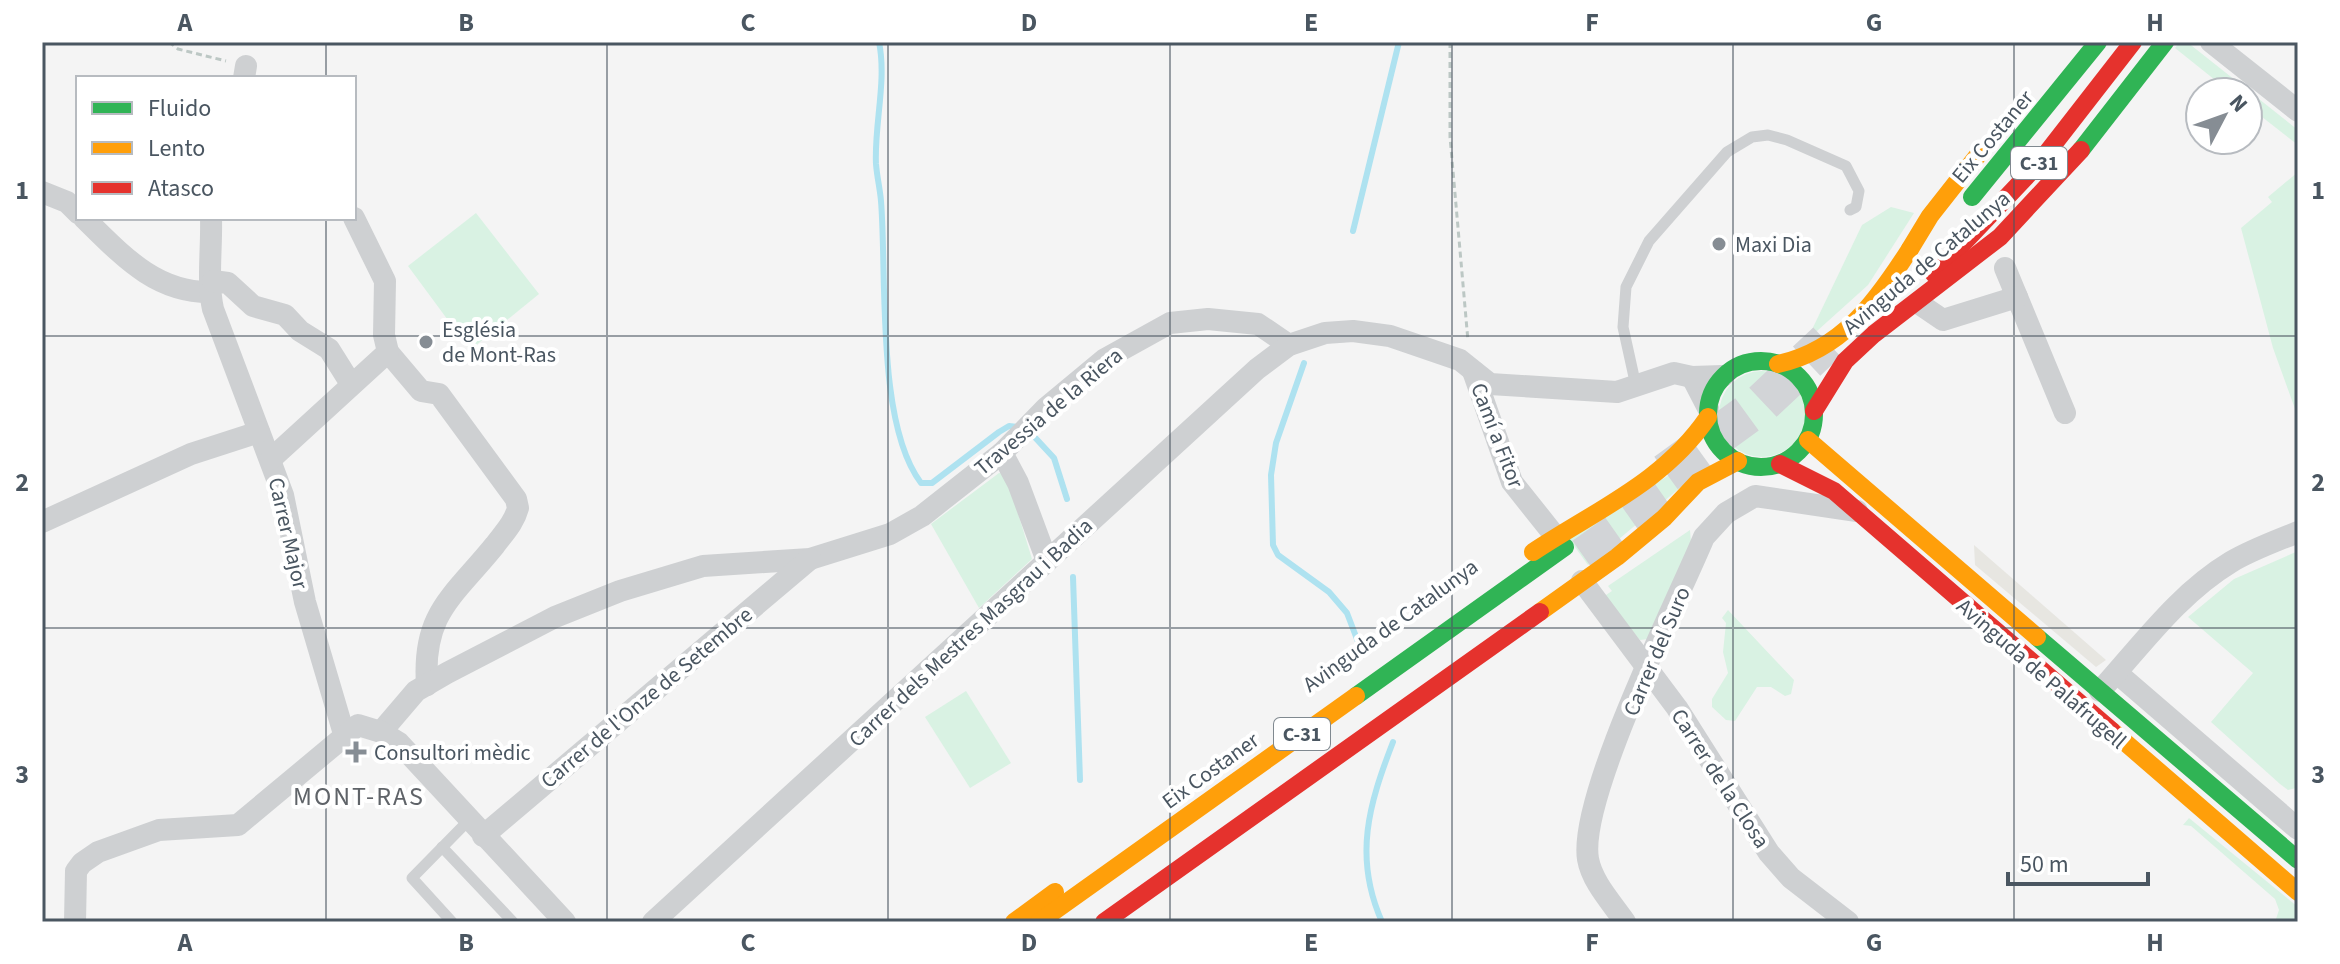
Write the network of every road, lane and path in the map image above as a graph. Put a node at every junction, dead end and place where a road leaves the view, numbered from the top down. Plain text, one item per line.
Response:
1 (169, 42) edge
2 (1450, 42) edge
3 (2098, 42) edge
4 (2133, 42) edge
5 (2165, 42) edge
6 (2211, 42) edge
7 (245, 72) edge
8 (2298, 111) edge
9 (1989, 142) dead end
10 (42, 192) edge
11 (1850, 210) dead end
12 (76, 211) edge
13 (86, 220) edge
14 (211, 220) edge
15 (355, 220) edge
16 (1914, 253) junction
17 (2005, 268) dead end
18 (1934, 274) dead end
19 (211, 286) junction
20 (2017, 297) junction
21 (1918, 303) junction
22 (1289, 345) junction
23 (388, 352) junction
24 (1778, 364) junction
25 (1473, 370) junction
26 (1723, 376) junction
27 (1692, 377) junction
28 (351, 384) junction
29 (1636, 386) junction
30 (1814, 411) junction
31 (1708, 413) junction
32 (2065, 413) dead end
33 (259, 432) junction
34 (1016, 437) junction
35 (1808, 440) junction
36 (271, 459) junction
37 (1738, 461) junction
38 (1780, 464) junction
39 (1857, 511) junction
40 (42, 522) edge
41 (2298, 532) edge
42 (1560, 541) junction
43 (1584, 557) tunnel mouth
44 (810, 559) junction
45 (767, 561) junction
46 (1047, 561) junction
47 (1582, 581) junction
48 (771, 591) junction
49 (1647, 667) junction
50 (2117, 673) junction
51 (427, 685) junction
52 (2100, 691) junction
53 (381, 732) junction
54 (344, 734) junction
55 (476, 828) junction
56 (2298, 829) edge
57 (442, 847) junction
58 (2298, 860) edge
59 (2298, 892) edge
60 (1085, 913) dead end
61 (75, 922) edge
62 (452, 922) edge
63 (513, 922) edge
64 (565, 922) edge
65 (653, 922) edge
66 (1014, 922) edge
67 (1039, 922) edge
68 (1104, 922) edge
69 (1625, 922) edge
70 (1848, 922) edge

1 - 7 path
2 - 25 path
3 - 16 main road, Eix Costaner / C-31
4 - 18 main road, C-31
5 - 21 main road, Avinguda de Catalunya
6 - 8 street
9 - 16 main road
10 - 12 street
11 - 29 lane
13 - 19 street
14 - 19 street, Carrer Major
15 - 23 street
16 - 24 main road, Avinguda de Catalunya
17 - 20 street
19 - 28 street
19 - 33 street, Carrer Major
20 - 21 street
20 - 32 street
21 - 30 main road, Avinguda de Catalunya
22 - 25 street
22 - 34 street, Travessia de la Riera
22 - 46 street, Carrer dels Mestres Masgrau i Badia
23 - 28 street
23 - 51 street
24 - 26 main road
24 - 30 main road
25 - 29 street
25 - 42 street, Camí a Fitor
26 - 27 street
26 - 31 main road
27 - 29 street
27 - 31 street
28 - 36 street
30 - 35 main road
31 - 37 main road
31 - 42 main road, Avinguda de Catalunya
33 - 36 street, Carrer Major
33 - 40 street
34 - 44 street, Travessia de la Riera
34 - 46 street
35 - 38 main road
35 - 52 main road, Avinguda de Palafrugell
36 - 54 street, Carrer Major
37 - 38 main road
37 - 47 main road
38 - 39 main road, Avinguda de Palafrugell
39 - 49 street, Carrer del Suro
39 - 59 main road, Avinguda de Palafrugell
41 - 50 street, Avinguda de Palafrugell
42 - 66 main road, Avinguda de Catalunya
42 - 67 main road, Eix Costaner / C-31
43 - 60 main road, Eix Costaner / C-31
44 - 45 street, Travessia de la Riera
44 - 48 street, Carrer de l'Onze de Setembre
45 - 48 street
45 - 51 street, Travessia de la Riera
46 - 65 street, Carrer dels Mestres Masgrau i Badia
47 - 49 street, Carrer de la Closa
47 - 68 main road
48 - 55 street, Carrer de l'Onze de Setembre
49 - 69 street, Carrer del Suro
49 - 70 street, Carrer de la Closa
50 - 52 street, Avinguda de Palafrugell
50 - 56 street
51 - 53 street, Travessia de la Riera
52 - 58 main road, Avinguda de Palafrugell
53 - 54 street
53 - 55 street
54 - 61 street
55 - 57 lane
55 - 64 street
57 - 62 lane
57 - 63 lane

